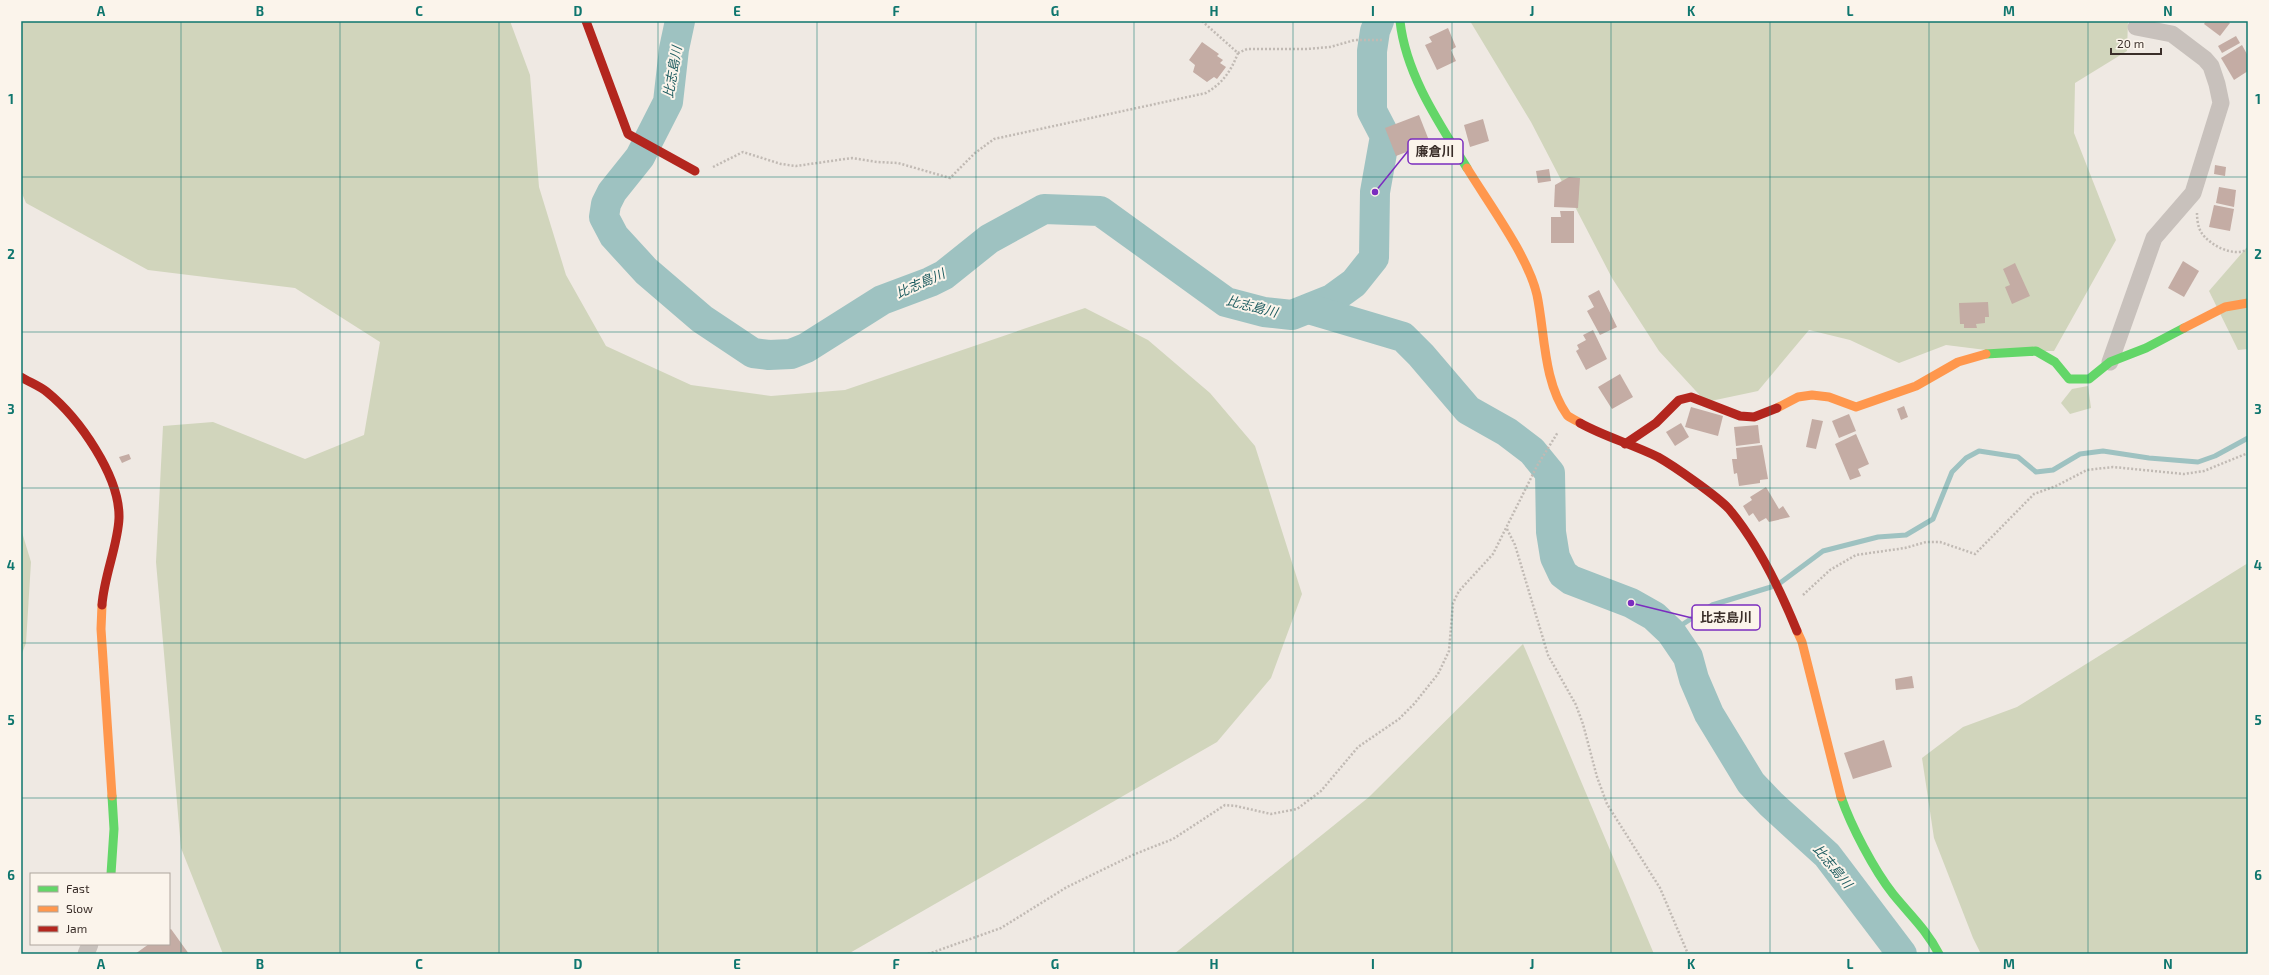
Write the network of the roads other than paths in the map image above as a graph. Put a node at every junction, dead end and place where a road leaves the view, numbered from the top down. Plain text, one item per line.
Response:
1 (586, 21) edge
2 (1400, 21) edge
3 (2136, 27) dead end
4 (695, 171) road end
5 (2248, 302) edge
6 (2110, 362) junction
7 (21, 377) edge
8 (1625, 444) junction
9 (111, 873) edge
10 (1939, 954) edge

1 - 4 street
2 - 8 street
3 - 6 street
5 - 6 street
6 - 8 street
7 - 9 street
8 - 10 street

